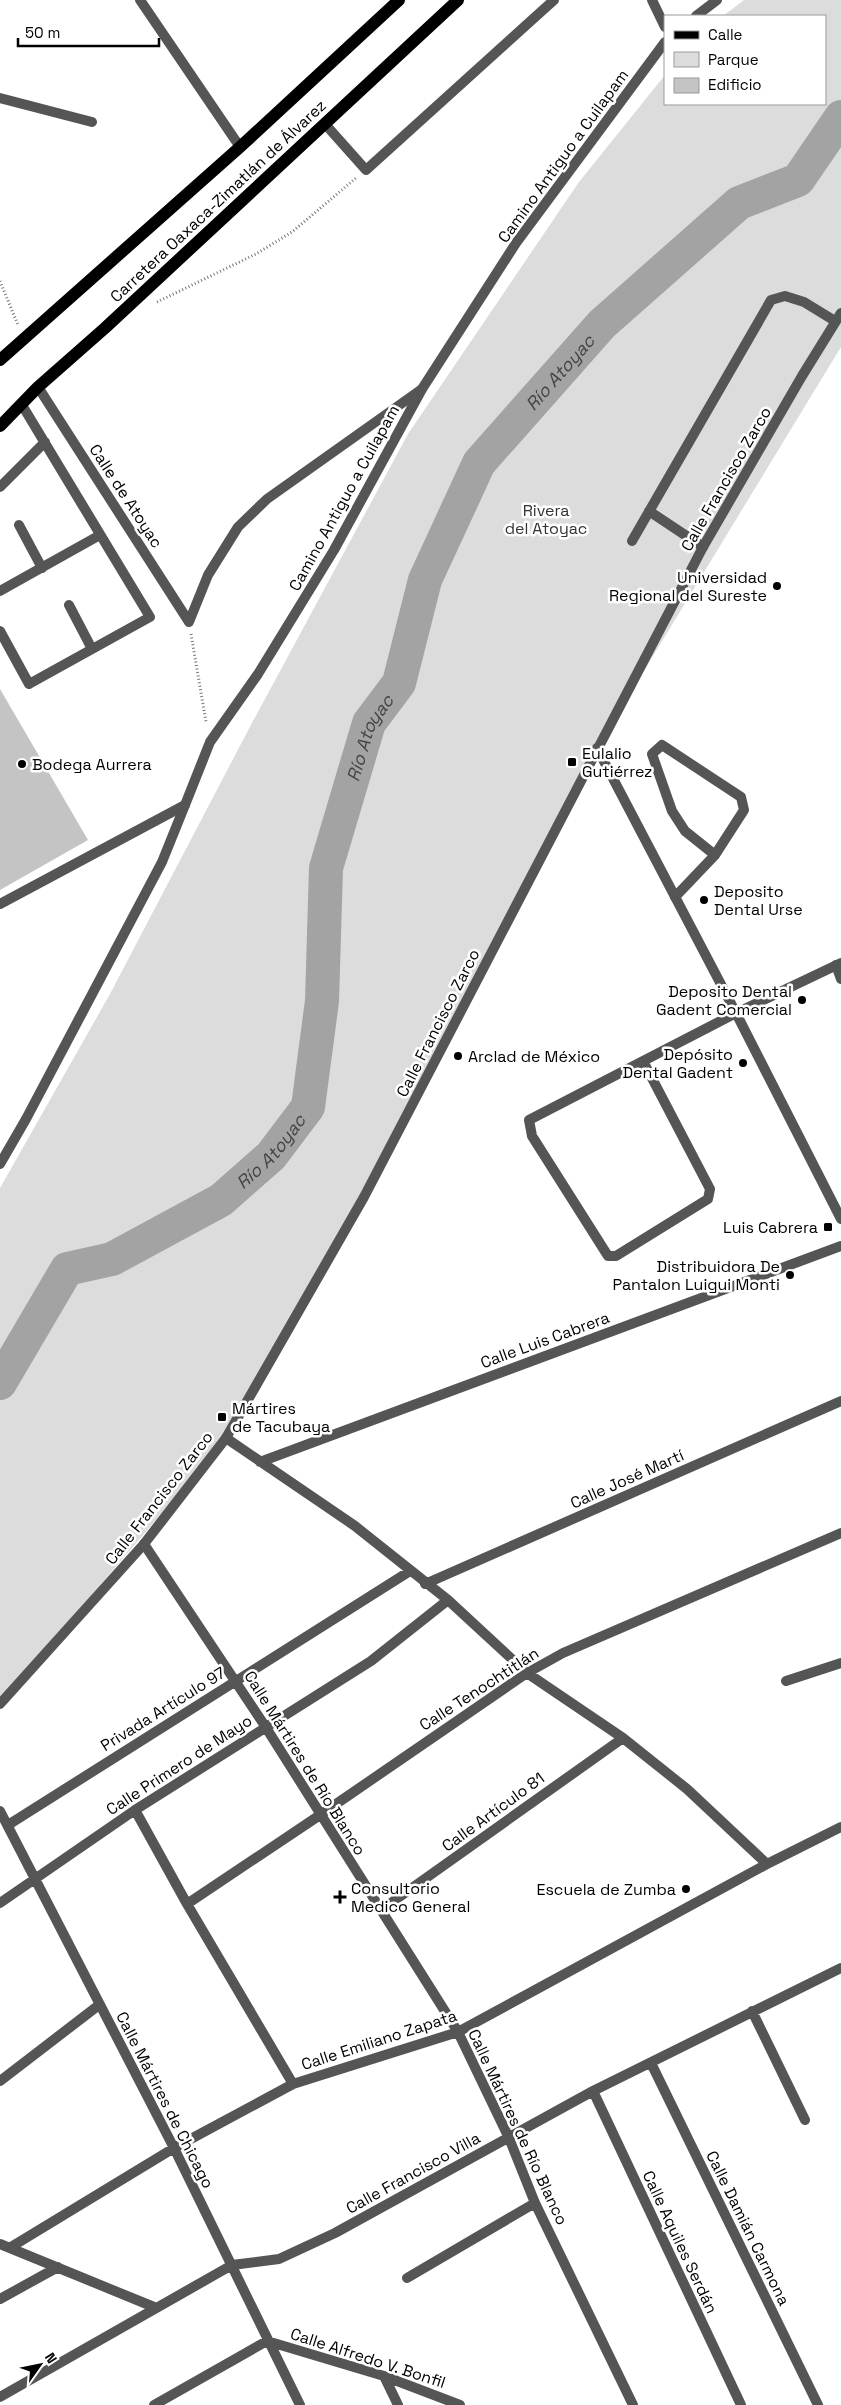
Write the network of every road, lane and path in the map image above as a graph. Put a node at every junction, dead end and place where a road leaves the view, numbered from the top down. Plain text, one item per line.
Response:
1 (140, 0) edge
2 (399, 0) edge
3 (458, 0) edge
4 (554, 0) edge
5 (652, 0) edge
6 (717, 0) edge
7 (697, 15) edge
8 (664, 25) edge
9 (664, 43) edge
10 (0, 98) edge
11 (92, 122) dead end
12 (324, 124) junction
13 (240, 147) junction
14 (366, 170) junction
15 (0, 282) edge
16 (150, 306) dead end
17 (838, 317) edge
18 (24, 339) junction
19 (0, 360) edge
20 (38, 387) junction
21 (422, 389) junction
22 (22, 405) junction
23 (0, 426) edge
24 (45, 442) junction
25 (0, 487) edge
26 (649, 511) junction
27 (19, 525) dead end
28 (100, 535) junction
29 (632, 541) dead end
30 (703, 547) junction
31 (42, 568) junction
32 (0, 591) edge
33 (68, 605) dead end
34 (188, 622) junction
35 (0, 630) edge
36 (92, 649) junction
37 (210, 742) junction
38 (596, 748) junction
39 (186, 806) junction
40 (715, 855) junction
41 (674, 897) junction
42 (0, 904) edge
43 (838, 964) edge
44 (841, 979) edge
45 (736, 1012) junction
46 (643, 1061) junction
47 (0, 1164) edge
48 (841, 1219) edge
49 (841, 1246) edge
50 (841, 1401) edge
51 (226, 1438) junction
52 (260, 1462) junction
53 (841, 1533) edge
54 (144, 1544) junction
55 (410, 1571) junction
56 (425, 1584) junction
57 (448, 1600) junction
58 (841, 1663) edge
59 (527, 1673) junction
60 (236, 1680) junction
61 (786, 1681) dead end
62 (0, 1704) edge
63 (265, 1726) junction
64 (623, 1738) junction
65 (135, 1810) junction
66 (0, 1811) edge
67 (320, 1815) junction
68 (8, 1825) junction
69 (841, 1827) edge
70 (767, 1864) junction
71 (36, 1878) junction
72 (0, 1903) edge
73 (187, 1904) junction
74 (381, 1910) junction
75 (841, 1968) edge
76 (99, 2005) junction
77 (752, 2011) junction
78 (458, 2032) junction
79 (651, 2063) junction
80 (0, 2081) edge
81 (293, 2084) junction
82 (592, 2091) junction
83 (805, 2120) dead end
84 (510, 2138) junction
85 (174, 2148) junction
86 (535, 2203) junction
87 (0, 2244) edge
88 (11, 2247) junction
89 (232, 2265) junction
90 (58, 2267) junction
91 (407, 2278) dead end
92 (0, 2299) edge
93 (154, 2307) junction
94 (267, 2341) junction
95 (384, 2376) junction
96 (0, 2397) edge
97 (154, 2405) edge
98 (300, 2405) edge
99 (398, 2405) edge
100 (460, 2405) edge
101 (634, 2405) edge
102 (741, 2405) edge
103 (818, 2405) edge

1 - 13 street
2 - 13 main road, Carretera Oaxaca-Zimatlán de Álvarez
3 - 12 main road, Carretera Oaxaca-Zimatlán de Álvarez
4 - 14 street
5 - 8 street
6 - 7 street
9 - 21 street, Camino Antiguo a Cuilapam
10 - 11 street
12 - 14 street
12 - 20 main road, Carretera Oaxaca-Zimatlán de Álvarez
13 - 18 main road, Carretera Oaxaca-Zimatlán de Álvarez
14 - 16 path
15 - 18 path
17 - 26 street
17 - 30 street, Calle Francisco Zarco
18 - 19 main road, Carretera Oaxaca-Zimatlán de Álvarez
20 - 22 main road, Carretera Oaxaca-Zimatlán de Álvarez
20 - 34 street, Calle de Atoyac
21 - 34 street
21 - 37 street, Camino Antiguo a Cuilapam
22 - 23 main road, Carretera Oaxaca-Zimatlán de Álvarez
22 - 24 street
24 - 25 street
24 - 28 street
26 - 29 street
26 - 30 street
27 - 31 street
28 - 31 street
28 - 36 street
30 - 38 street, Calle Francisco Zarco
31 - 32 street
33 - 36 street
34 - 37 path
35 - 36 street
37 - 39 street, Camino Antiguo a Cuilapam
38 - 41 street
38 - 51 street, Calle Francisco Zarco
39 - 42 street
39 - 47 street, Camino Antiguo a Cuilapam
40 - 40 street
40 - 41 street
41 - 45 street
43 - 44 street
43 - 45 street
45 - 46 street
45 - 48 street
46 - 46 street
49 - 52 street, Calle Luis Cabrera
50 - 56 street, Calle José Martí
51 - 52 street
51 - 54 street, Calle Francisco Zarco
52 - 55 street
53 - 59 street, Calle Tenochtitlán
54 - 60 street, Calle Mártires de Río Blanco
54 - 62 street, Calle Francisco Zarco
55 - 56 street
55 - 60 street, Privada Artículo 97
56 - 57 street
57 - 59 street
57 - 63 street, Calle Primero de Mayo
58 - 61 street
59 - 64 street
59 - 67 street, Calle Tenochtitlán
60 - 63 street, Calle Mártires de Río Blanco
60 - 68 street, Privada Artículo 97
63 - 65 street, Calle Primero de Mayo
63 - 67 street, Calle Mártires de Río Blanco
64 - 70 street
64 - 74 street, Calle Artículo 81
65 - 71 street, Calle Primero de Mayo
65 - 73 street
66 - 68 street, Calle Mártires de Chicago
67 - 73 street, Calle Tenochtitlán
67 - 74 street, Calle Mártires de Río Blanco
68 - 71 street, Calle Mártires de Chicago
69 - 70 street, Calle Emiliano Zapata
70 - 78 street, Calle Emiliano Zapata
71 - 72 street, Calle Primero de Mayo
71 - 76 street, Calle Mártires de Chicago
73 - 81 street
74 - 78 street, Calle Mártires de Río Blanco
75 - 77 street, Calle Francisco Villa
76 - 80 street
76 - 85 street, Calle Mártires de Chicago
77 - 79 street, Calle Francisco Villa
77 - 83 street
78 - 81 street, Calle Emiliano Zapata
78 - 84 street, Calle Mártires de Río Blanco
79 - 82 street, Calle Francisco Villa
79 - 103 street, Calle Damián Carmona
81 - 85 street, Calle Emiliano Zapata
82 - 84 street, Calle Francisco Villa
82 - 102 street, Calle Aquiles Serdán
84 - 86 street, Calle Mártires de Río Blanco
84 - 89 street, Calle Francisco Villa
85 - 88 street, Calle Emiliano Zapata
85 - 89 street, Calle Mártires de Chicago
86 - 91 street
86 - 101 street, Calle Mártires de Río Blanco
87 - 88 street
88 - 90 street
89 - 93 street, Calle Francisco Villa
89 - 94 street, Calle Mártires de Chicago
90 - 92 street
90 - 93 street
93 - 96 street, Calle Francisco Villa
94 - 95 street, Calle Alfredo V. Bonfil
94 - 97 street
94 - 98 street, Calle Mártires de Chicago
95 - 99 street
95 - 100 street, Calle Alfredo V. Bonfil

